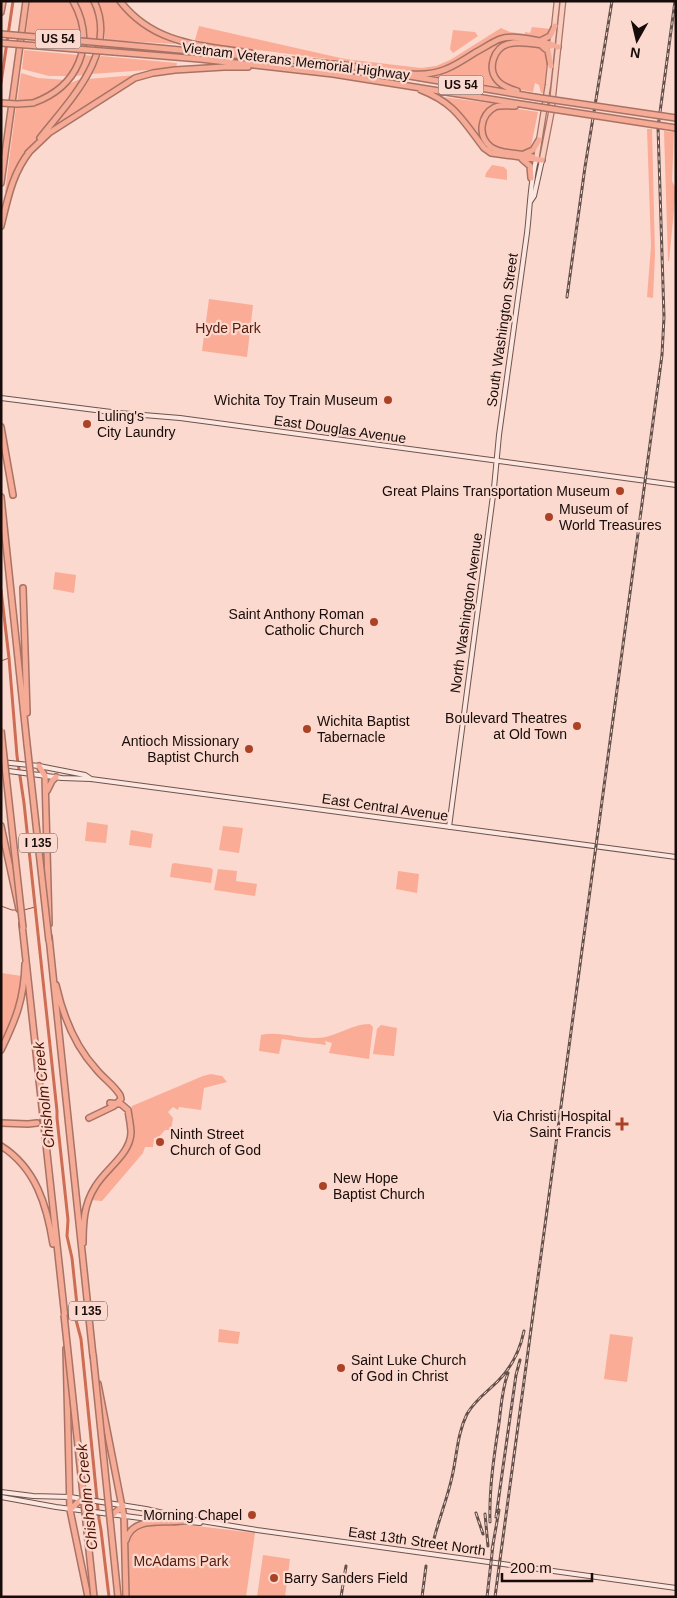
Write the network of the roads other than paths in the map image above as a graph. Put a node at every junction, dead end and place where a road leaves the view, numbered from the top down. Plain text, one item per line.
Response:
1 (3, 1) edge
2 (26, 1) edge
3 (73, 1) edge
4 (94, 1) edge
5 (120, 1) edge
6 (557, 1) edge
7 (563, 1) edge
8 (1, 12) edge
9 (555, 26) junction
10 (1, 34) edge
11 (1, 43) edge
12 (539, 43) junction
13 (555, 46) junction
14 (306, 61) junction
15 (551, 66) junction
16 (301, 70) junction
17 (388, 72) junction
18 (401, 84) junction
19 (534, 97) junction
20 (1, 103) edge
21 (533, 106) junction
22 (676, 118) edge
23 (676, 128) edge
24 (539, 140) junction
25 (28, 153) junction
26 (520, 154) junction
27 (509, 157) junction
28 (538, 159) junction
29 (531, 178) junction
30 (1, 183) edge
31 (530, 202) junction
32 (1, 226) edge
33 (1, 398) edge
34 (1, 427) edge
35 (497, 462) junction
36 (676, 485) edge
37 (13, 495) dead end
38 (1, 497) edge
39 (23, 588) dead end
40 (1, 730) edge
41 (26, 744) junction
42 (3, 762) edge
43 (39, 766) junction
44 (3, 771) edge
45 (45, 776) junction
46 (56, 778) junction
47 (91, 779) junction
48 (46, 808) junction
49 (1, 826) edge
50 (449, 827) junction
51 (676, 857) edge
52 (23, 928) junction
53 (49, 941) junction
54 (25, 944) junction
55 (50, 964) junction
56 (1, 1050) edge
57 (110, 1103) dead end
58 (118, 1104) junction
59 (90, 1118) dead end
60 (38, 1122) dead end
61 (1, 1123) edge
62 (1, 1146) edge
63 (83, 1268) junction
64 (60, 1281) junction
65 (64, 1315) junction
66 (93, 1354) junction
67 (1, 1492) edge
68 (1, 1497) edge
69 (70, 1497) junction
70 (85, 1500) junction
71 (123, 1506) junction
72 (70, 1510) junction
73 (112, 1515) junction
74 (124, 1517) junction
75 (182, 1522) junction
76 (215, 1524) junction
77 (124, 1545) junction
78 (676, 1588) edge
79 (88, 1597) edge
80 (94, 1597) edge
81 (118, 1597) edge
82 (126, 1597) edge

1 - 8 highway
2 - 30 highway
3 - 20 highway, bridge
4 - 25 highway
5 - 14 highway
6 - 9 main road, South Washington Street
7 - 13 main road, South Washington Street
9 - 12 highway
9 - 13 main road, South Washington Street
10 - 14 highway, Vietnam Veterans Memorial Highway / US 54, bridge
11 - 16 highway, Vietnam Veterans Memorial Highway / US 54, bridge
12 - 13 highway
12 - 15 highway
12 - 17 highway
12 - 19 highway
13 - 15 main road, South Washington Street
13 - 28 main road, South Washington Street
14 - 17 highway, Vietnam Veterans Memorial Highway / US 54
15 - 24 main road, South Washington Street
16 - 18 highway, Vietnam Veterans Memorial Highway / US 54
16 - 25 highway
17 - 19 highway, Vietnam Veterans Memorial Highway / US 54
18 - 21 highway, Vietnam Veterans Memorial Highway / US 54
18 - 27 highway
19 - 22 highway, Vietnam Veterans Memorial Highway / US 54, bridge
21 - 23 highway, Vietnam Veterans Memorial Highway / US 54, bridge
21 - 26 highway
24 - 26 highway
24 - 28 main road, South Washington Street
25 - 32 highway
26 - 28 highway
27 - 28 highway
27 - 29 highway
28 - 29 main road, South Washington Street
28 - 31 main road, South Washington Street
29 - 31 main road, South Washington Street
31 - 35 main road, South Washington Street
33 - 35 main road, East Douglas Avenue
34 - 37 highway
35 - 36 main road, East Douglas Avenue
35 - 50 main road, North Washington Avenue
38 - 41 highway, I 135
39 - 41 highway
40 - 52 highway, I 135, bridge
41 - 53 highway, I 135, bridge
42 - 43 main road, East Central Avenue
43 - 45 highway
43 - 47 main road, East Central Avenue
44 - 45 main road, East Central Avenue
45 - 46 main road, East Central Avenue
45 - 48 highway
46 - 47 main road, East Central Avenue
46 - 48 highway
47 - 50 main road, East Central Avenue
48 - 53 highway, bridge
49 - 52 highway, bridge
50 - 51 main road, East Central Avenue
52 - 54 highway, I 135
53 - 55 highway, I 135
54 - 56 highway
54 - 64 highway, I 135
55 - 58 highway
55 - 63 highway, I 135
57 - 58 highway
58 - 59 highway
58 - 63 highway
60 - 61 highway
62 - 64 highway
63 - 66 highway, I 135
64 - 65 highway, I 135
65 - 69 highway, bridge
65 - 80 highway, I 135, bridge
66 - 71 highway, bridge
66 - 81 highway, I 135, bridge
67 - 69 main road, East 13th Street North
68 - 72 main road, East 13th Street North
69 - 70 main road, East 13th Street North
69 - 72 highway
70 - 71 main road, East 13th Street North
70 - 72 highway
71 - 73 highway
71 - 74 highway
71 - 76 main road, East 13th Street North
72 - 73 main road, East 13th Street North
72 - 79 highway
73 - 74 main road, East 13th Street North
74 - 75 main road, East 13th Street North
74 - 77 highway
75 - 76 main road, East 13th Street North
75 - 77 highway
76 - 78 main road, East 13th Street North
77 - 82 highway

